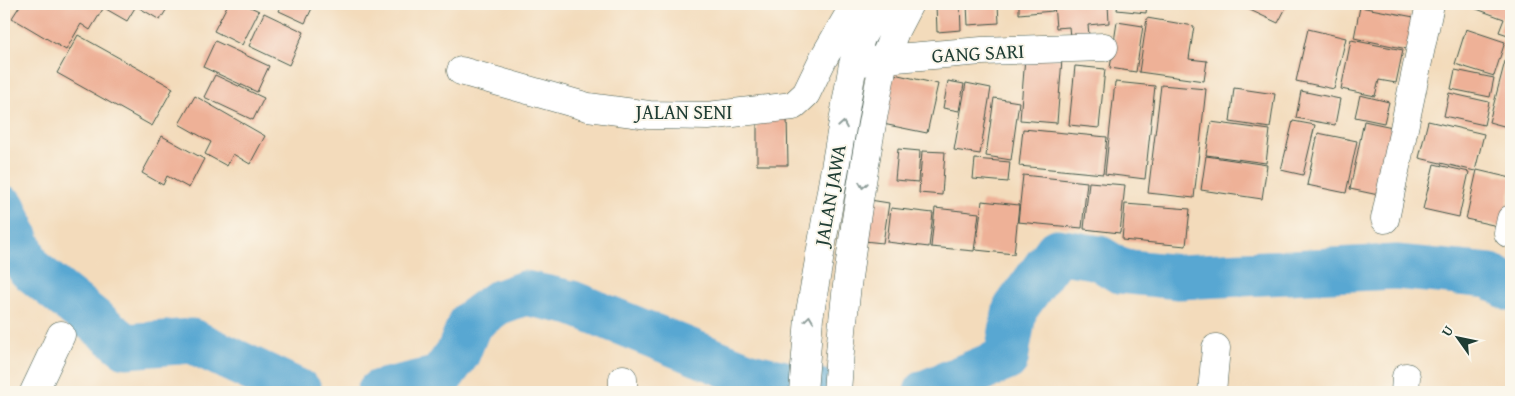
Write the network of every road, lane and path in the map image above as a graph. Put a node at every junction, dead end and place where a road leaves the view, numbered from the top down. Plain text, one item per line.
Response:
1 (855, 4) edge
2 (880, 4) edge
3 (910, 4) edge
4 (1430, 4) edge
5 (1104, 47) dead end
6 (884, 59) junction
7 (853, 64) junction
8 (460, 71) dead end
9 (1385, 218) dead end
10 (61, 334) dead end
11 (1216, 348) dead end
12 (839, 354) junction
13 (804, 369) edge
14 (34, 392) edge
15 (837, 392) edge
16 (1212, 392) edge

1 - 8 street, JALAN SENI
2 - 7 street, JALAN JAWA
3 - 6 street, JALAN JAWA
4 - 9 street
5 - 6 street, GANG SARI
6 - 7 street, GANG SARI
6 -> 12 street, JALAN JAWA
13 -> 7 street, JALAN JAWA
10 - 14 street
11 - 16 street
12 - 13 street
12 - 15 street, JALAN JAWA

